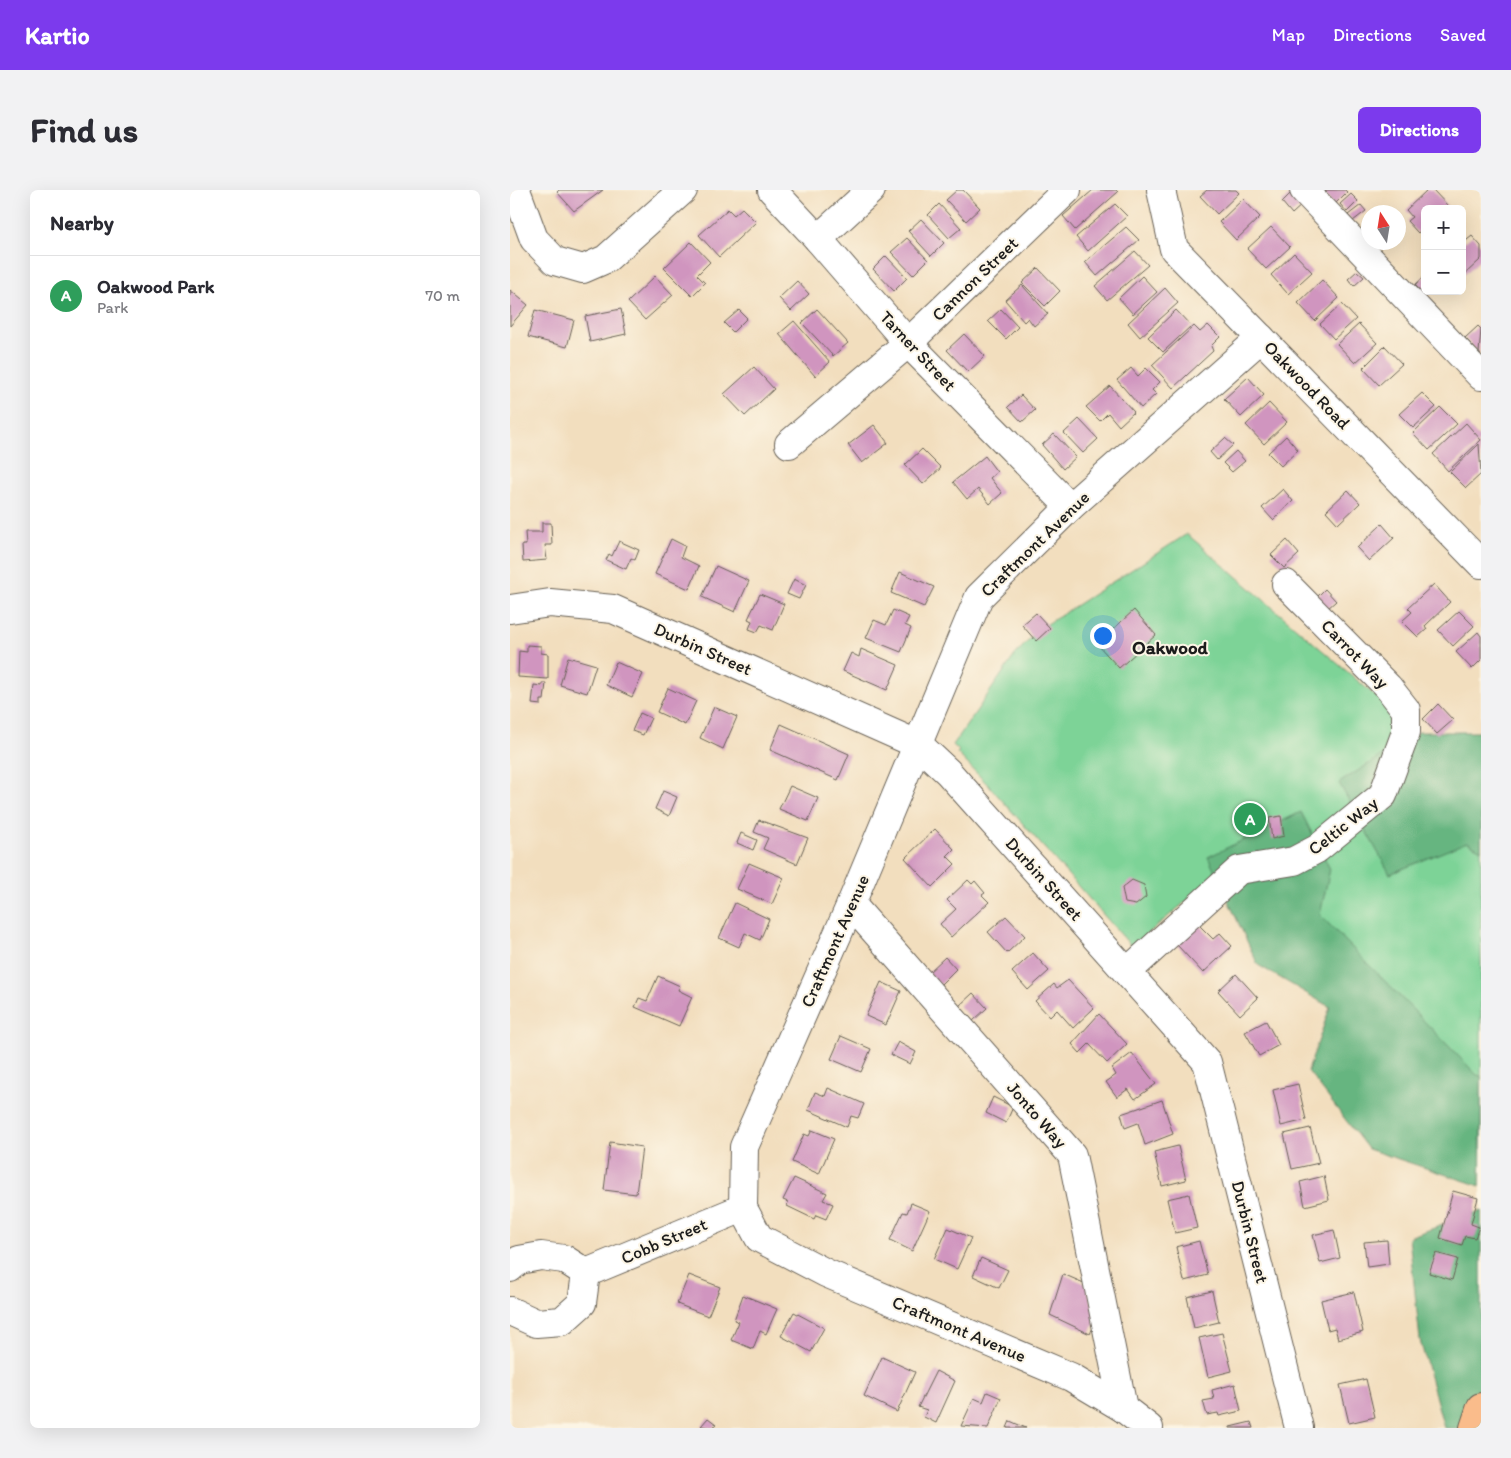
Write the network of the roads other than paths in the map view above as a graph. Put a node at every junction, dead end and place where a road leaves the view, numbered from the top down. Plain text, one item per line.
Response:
1 (516, 190) edge
2 (683, 190) edge
3 (772, 190) edge
4 (871, 190) edge
5 (1067, 190) edge
6 (1161, 190) edge
7 (1304, 190) edge
8 (818, 239) junction
9 (1261, 338) junction
10 (908, 344) junction
11 (1481, 376) edge
12 (789, 444) dead end
13 (1070, 507) junction
14 (1481, 564) edge
15 (1286, 584) dead end
16 (510, 609) edge
17 (1406, 732) joint
18 (919, 745) junction
19 (851, 904) junction
20 (1127, 972) junction
21 (743, 1208) junction
22 (510, 1268) edge
23 (586, 1272) junction
24 (510, 1311) edge
25 (1481, 1407) edge
26 (1123, 1408) junction
27 (1149, 1428) edge
28 (1299, 1428) edge
29 (1474, 1428) edge

1 - 2 street
3 - 8 street, Tarner Street
4 - 8 street
5 - 10 street, Cannon Street
6 - 9 street, Oakwood Road
7 - 11 street
8 - 10 street, Tarner Street
9 - 13 street, Craftmont Avenue
9 - 14 street, Oakwood Road
10 - 12 street, Cannon Street
10 - 13 street, Tarner Street
13 - 18 street, Craftmont Avenue
15 - 17 street, Carrot Way
16 - 18 street, Durbin Street
17 - 20 street, Celtic Way
18 - 19 street, Craftmont Avenue
18 - 20 street, Durbin Street
19 - 21 street, Craftmont Avenue
19 - 26 street, Jonto Way
20 - 28 street, Durbin Street
21 - 23 street, Cobb Street
21 - 26 street, Craftmont Avenue
22 - 23 street
23 - 24 street
25 - 29 main road
26 - 27 street, Craftmont Avenue

